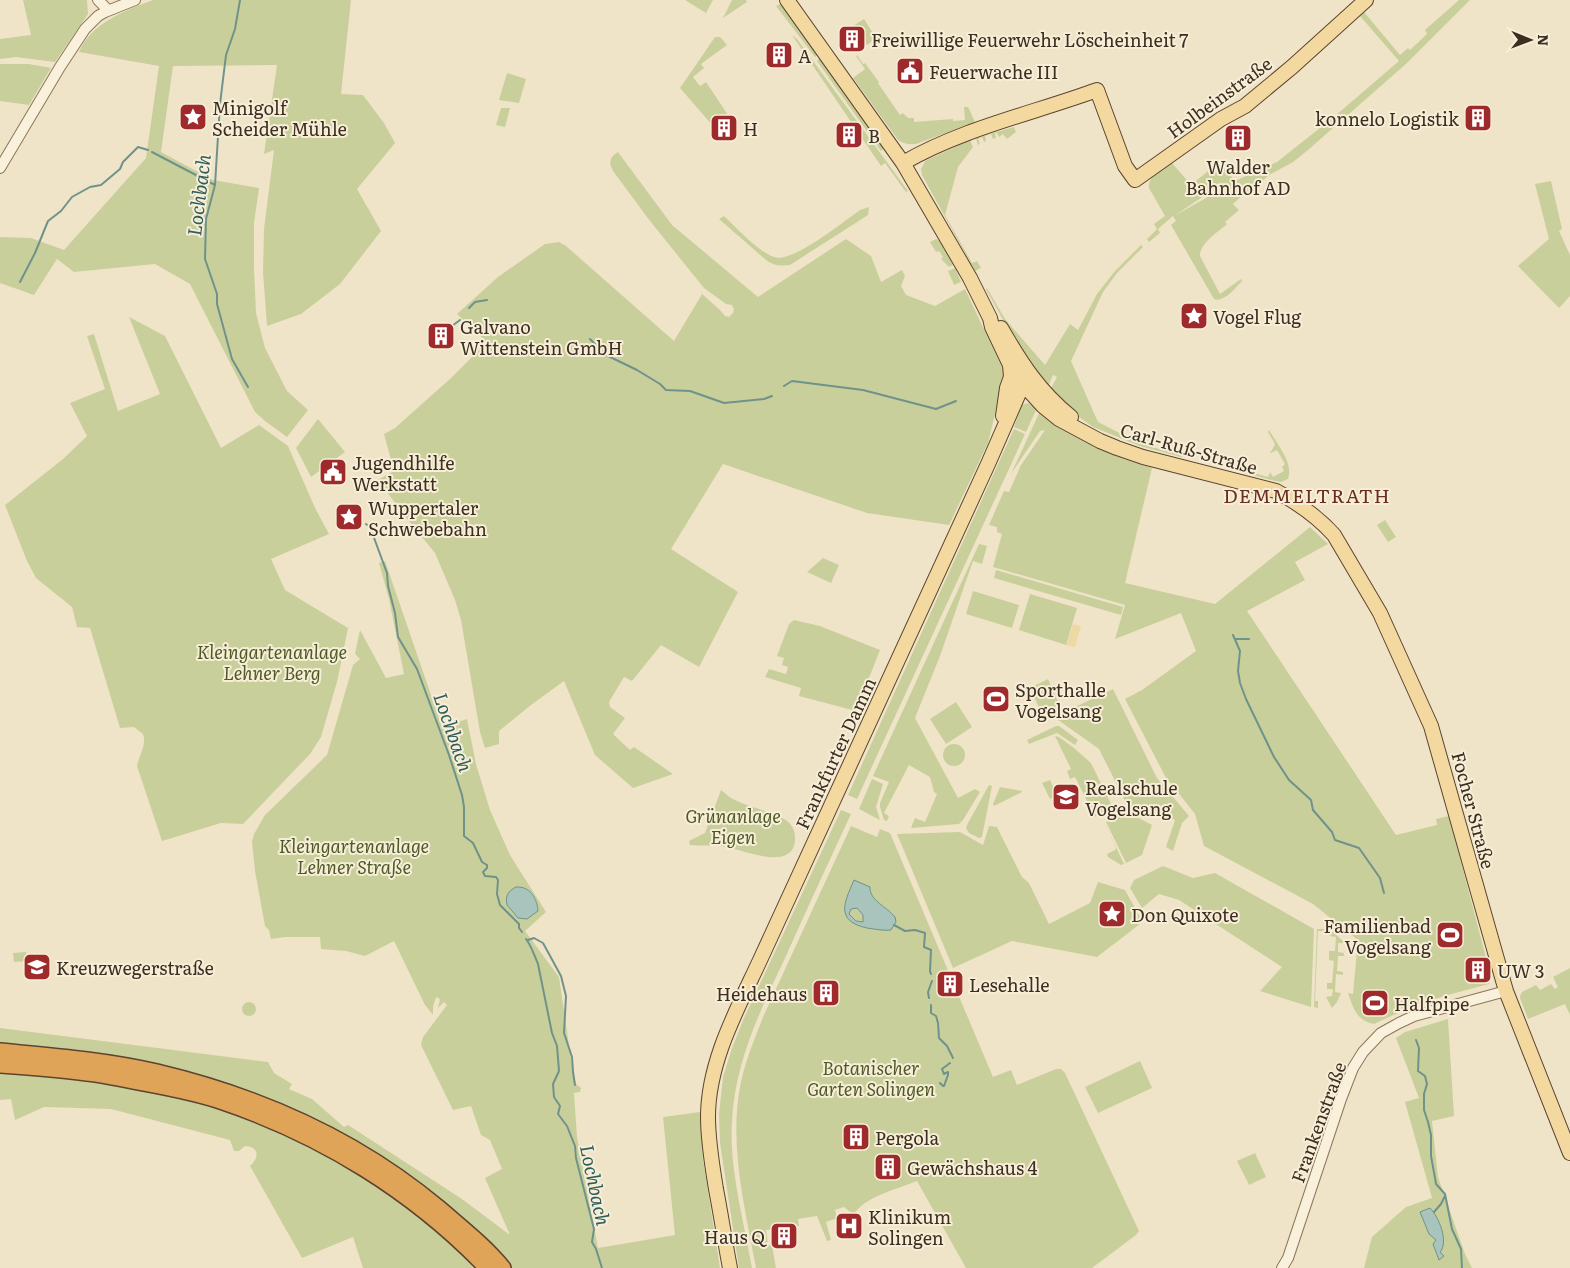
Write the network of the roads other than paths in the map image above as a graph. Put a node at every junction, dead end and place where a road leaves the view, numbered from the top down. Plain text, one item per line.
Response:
1 (98, 0) edge
2 (135, 0) edge
3 (787, 0) edge
4 (1366, 0) edge
5 (108, 10) junction
6 (903, 164) junction
7 (0, 168) edge
8 (1018, 364) junction
9 (1023, 384) junction
10 (1038, 384) junction
11 (1007, 388) junction
12 (1000, 434) junction
13 (1100, 441) junction
14 (1296, 501) joint
15 (1506, 991) junction
16 (0, 1051) edge
17 (0, 1065) edge
18 (1570, 1153) edge
19 (487, 1268) edge
20 (503, 1268) edge
21 (730, 1268) edge
22 (1282, 1268) edge

1 - 5 street
2 - 5 street
3 - 6 main road
4 - 6 main road, Holbeinstraße
5 - 7 street
6 - 8 main road
8 - 9 main road, Carl-Ruß-Straße
8 - 10 main road
8 - 11 main road, Frankfurter Damm
9 - 10 main road
9 - 11 main road
9 - 12 main road, Frankfurter Damm
9 - 13 main road, Carl-Ruß-Straße
10 - 13 main road, Carl-Ruß-Straße
11 - 12 main road, Frankfurter Damm
12 - 21 main road, Frankfurter Damm
13 - 14 main road, Carl-Ruß-Straße
14 - 15 main road, Focher Straße
15 - 18 main road, Focher Straße
15 - 22 street, Frankenstraße
16 - 20 highway
17 - 19 highway

